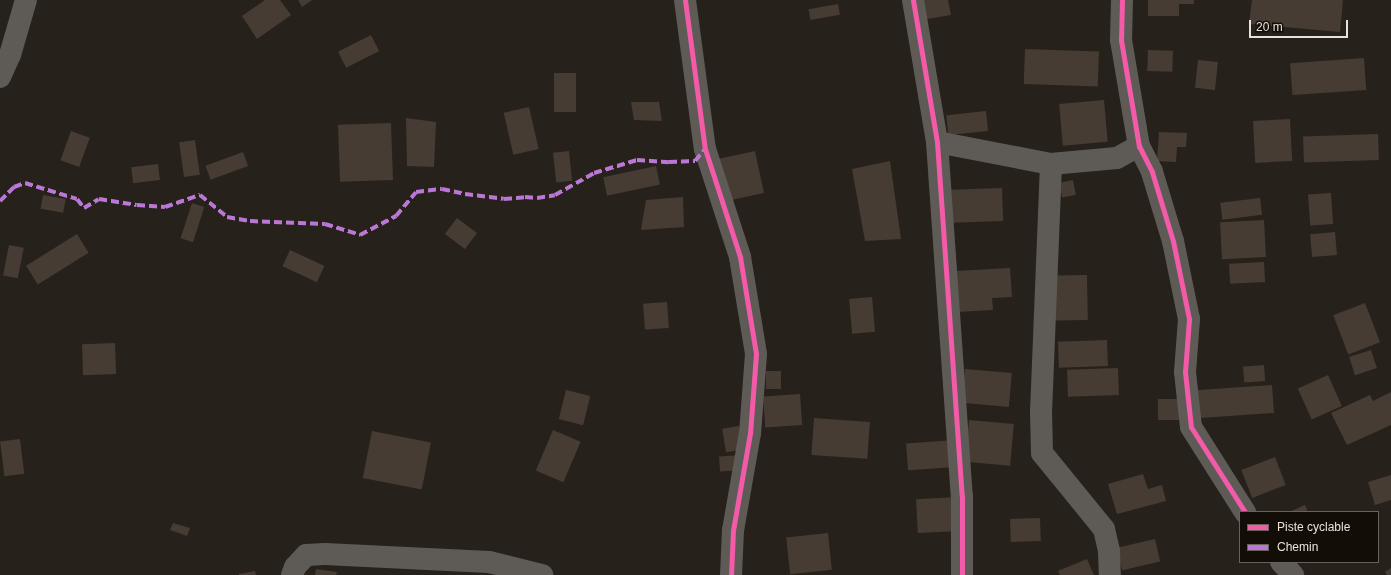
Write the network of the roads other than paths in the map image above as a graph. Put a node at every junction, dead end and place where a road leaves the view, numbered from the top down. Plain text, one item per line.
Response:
1 (26, 0) edge
2 (686, 0) edge
3 (912, 0) edge
4 (1122, 0) edge
5 (0, 76) edge
6 (937, 142) junction
7 (1139, 146) junction
8 (1051, 164) junction
9 (1244, 511) edge
10 (1282, 563) edge
11 (292, 575) edge
12 (542, 575) edge
13 (731, 575) edge
14 (962, 575) edge
15 (1110, 575) edge
16 (1293, 575) edge

1 - 5 street
2 - 13 street
3 - 6 street
4 - 7 street
6 - 8 street
6 - 14 street
7 - 8 street
7 - 9 street
8 - 15 street
10 - 16 street
11 - 12 street

